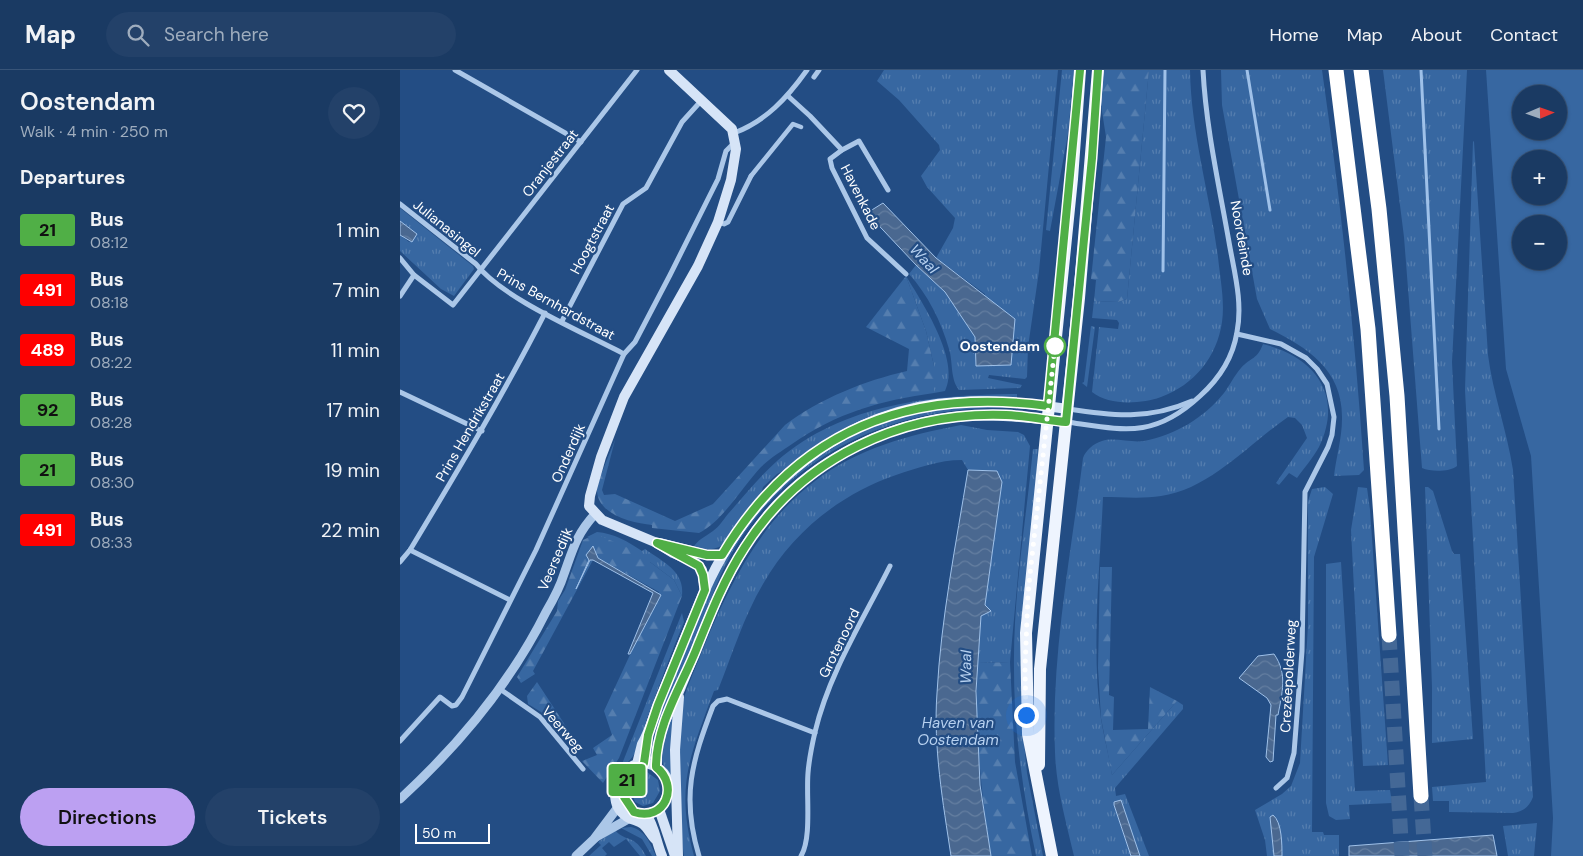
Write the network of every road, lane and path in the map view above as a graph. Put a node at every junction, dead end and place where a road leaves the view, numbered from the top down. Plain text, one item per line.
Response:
1 (455, 70) edge
2 (637, 70) edge
3 (669, 70) edge
4 (806, 70) edge
5 (819, 70) edge
6 (1080, 70) edge
7 (1098, 70) edge
8 (1203, 70) edge
9 (1336, 70) edge
10 (1361, 70) edge
11 (814, 77) dead end
12 (788, 96) junction
13 (701, 101) junction
14 (801, 127) dead end
15 (735, 137) junction
16 (580, 142) junction
17 (842, 150) junction
18 (751, 176) joint
19 (888, 190) dead end
20 (400, 204) edge
21 (718, 222) junction
22 (400, 258) edge
23 (480, 270) junction
24 (414, 274) junction
25 (906, 274) dead end
26 (400, 296) edge
27 (544, 313) junction
28 (562, 321) junction
29 (1237, 334) junction
30 (624, 354) junction
31 (400, 392) edge
32 (1197, 399) junction
33 (1048, 406) junction
34 (1068, 409) junction
35 (1047, 420) junction
36 (1066, 422) junction
37 (482, 431) junction
38 (594, 514) junction
39 (657, 543) junction
40 (410, 550) junction
41 (722, 555) junction
42 (400, 562) edge
43 (890, 566) dead end
44 (705, 590) junction
45 (510, 600) junction
46 (1389, 636) tunnel mouth
47 (681, 687) junction
48 (500, 689) junction
49 (814, 733) junction
50 (400, 741) edge
51 (641, 763) junction
52 (656, 767) junction
53 (582, 769) dead end
54 (1039, 783) junction
55 (1276, 788) dead end
56 (1421, 796) tunnel mouth
57 (400, 799) edge
58 (618, 807) junction
59 (659, 809) junction
60 (638, 817) junction
61 (594, 838) junction
62 (576, 856) edge
63 (662, 856) edge
64 (676, 856) edge
65 (699, 856) edge
66 (801, 856) edge
67 (1052, 856) edge

1 - 16 street
2 - 16 street, Oranjestraat
3 - 13 main road
4 - 12 street
5 - 11 street
6 - 33 main road
7 - 34 main road
8 - 29 street, Noordeinde
9 - 46 highway
10 - 56 highway
12 - 15 street
12 - 17 street
13 - 15 main road
13 - 28 street, Hoogtstraat
14 - 18 street
15 - 21 main road
15 - 30 street, Onderdijk
16 - 23 street, Oranjestraat
17 - 19 street
17 - 25 street, Havenkade
18 - 21 street
20 - 23 street, Julianasingel
21 - 38 main road
22 - 24 street
23 - 24 street, Oranjestraat
23 - 27 street, Prins Bernhardstraat
24 - 26 street
27 - 28 street, Prins Bernhardstraat
27 - 37 street, Prins Hendrikstraat
28 - 30 street, Prins Bernhardstraat
29 - 32 street, Noordeinde
29 - 55 street, Crezéepolderweg
30 - 45 street, Onderdijk
31 - 37 street
32 - 34 street, Noordeinde
32 - 36 street, Noordeinde
33 - 34 main road, Noordeinde
33 - 35 main road
33 - 41 main road, Noordeinde
34 - 36 main road
35 - 36 main road, Noordeinde
35 - 47 main road, Noordeinde
35 - 54 main road
36 - 54 main road
37 - 40 street, Prins Hendrikstraat
38 - 39 main road
38 - 48 street, Veersedijk
39 - 41 main road
39 - 44 main road
40 - 42 street, Prins Hendrikstraat
40 - 45 street
41 - 44 main road, Noordeinde
43 - 49 street, Grotenoord
44 - 51 main road, Noordeinde
45 - 50 street, Onderdijk
47 - 52 main road, Noordeinde
47 - 64 main road
48 - 53 street, Veerweg
48 - 57 street, Veersedijk
49 - 65 street
49 - 66 street, Grotenoord
51 - 52 main road
51 - 58 main road
51 - 60 main road
52 - 59 main road
54 - 67 main road
58 - 60 main road
58 - 61 street
59 - 60 main road
59 - 64 main road
60 - 61 street
60 - 63 main road
61 - 62 street

